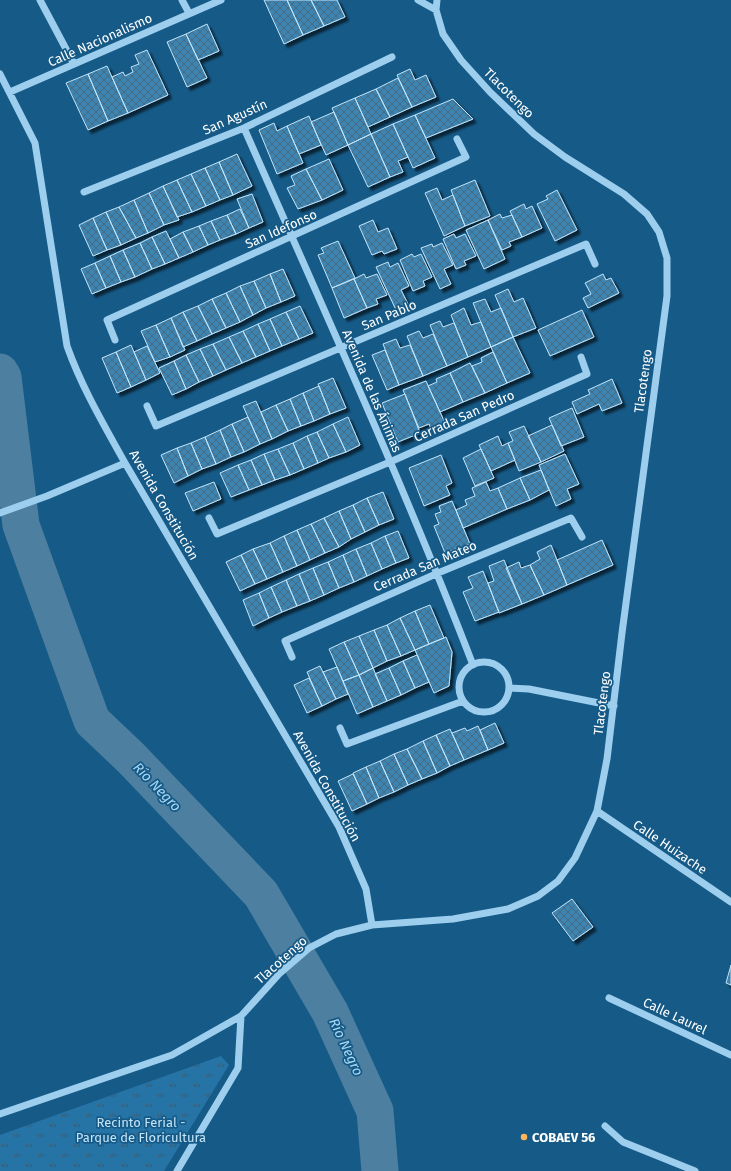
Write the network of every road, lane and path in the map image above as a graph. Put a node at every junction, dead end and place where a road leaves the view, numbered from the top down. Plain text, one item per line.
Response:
1 (40, 0) edge
2 (182, 0) edge
3 (221, 0) edge
4 (418, 0) edge
5 (437, 0) edge
6 (436, 10) junction
7 (189, 13) junction
8 (392, 57) dead end
9 (74, 64) junction
10 (0, 74) edge
11 (10, 92) junction
12 (244, 128) junction
13 (457, 139) dead end
14 (84, 192) dead end
15 (292, 237) junction
16 (595, 264) dead end
17 (115, 340) dead end
18 (341, 348) junction
19 (581, 357) dead end
20 (147, 406) dead end
21 (390, 462) junction
22 (125, 463) junction
23 (0, 513) edge
24 (209, 518) dead end
25 (582, 537) dead end
26 (438, 573) junction
27 (292, 657) dead end
28 (473, 665) junction
29 (510, 688) junction
30 (463, 701) junction
31 (614, 706) junction
32 (340, 728) dead end
33 (597, 811) junction
34 (731, 902) edge
35 (372, 925) junction
36 (610, 998) dead end
37 (241, 1016) junction
38 (731, 1055) edge
39 (0, 1114) edge
40 (605, 1126) dead end
41 (177, 1171) edge
42 (695, 1171) edge

1 - 9 street
2 - 7 street
3 - 7 street, Calle Nacionalismo
4 - 6 street
5 - 6 street, Tlacotengo
6 - 31 street, Tlacotengo
7 - 9 street, Calle Nacionalismo
8 - 12 street, San Agustín
9 - 11 street, Calle Nacionalismo
10 - 11 street, Avenida Constitución
11 - 22 street, Avenida Constitución
12 - 14 street, San Agustín
12 - 15 street, Avenida de las Ánimas
13 - 15 street, San Idefonso
15 - 17 street, San Idefonso
15 - 18 street, Avenida de las Ánimas
16 - 18 street, San Pablo
18 - 20 street, San Pablo
18 - 21 street, Avenida de las Ánimas
19 - 21 street, Cerrada San Pedro
21 - 24 street, Cerrada San Pedro
21 - 26 street, Avenida de las Ánimas
22 - 23 street
22 - 35 street, Avenida Constitución
25 - 26 street, Cerrada San Mateo
26 - 27 street, Cerrada San Mateo
26 - 28 street, Avenida de las Ánimas
28 - 29 street
28 - 30 street
29 - 30 street
29 - 31 street
30 - 32 street
31 - 33 street, Tlacotengo
33 - 34 street, Calle Huizache
33 - 35 street, Tlacotengo
35 - 37 street, Tlacotengo
36 - 38 street, Calle Laurel
37 - 39 street, Tlacotengo
37 - 41 street
40 - 42 street

